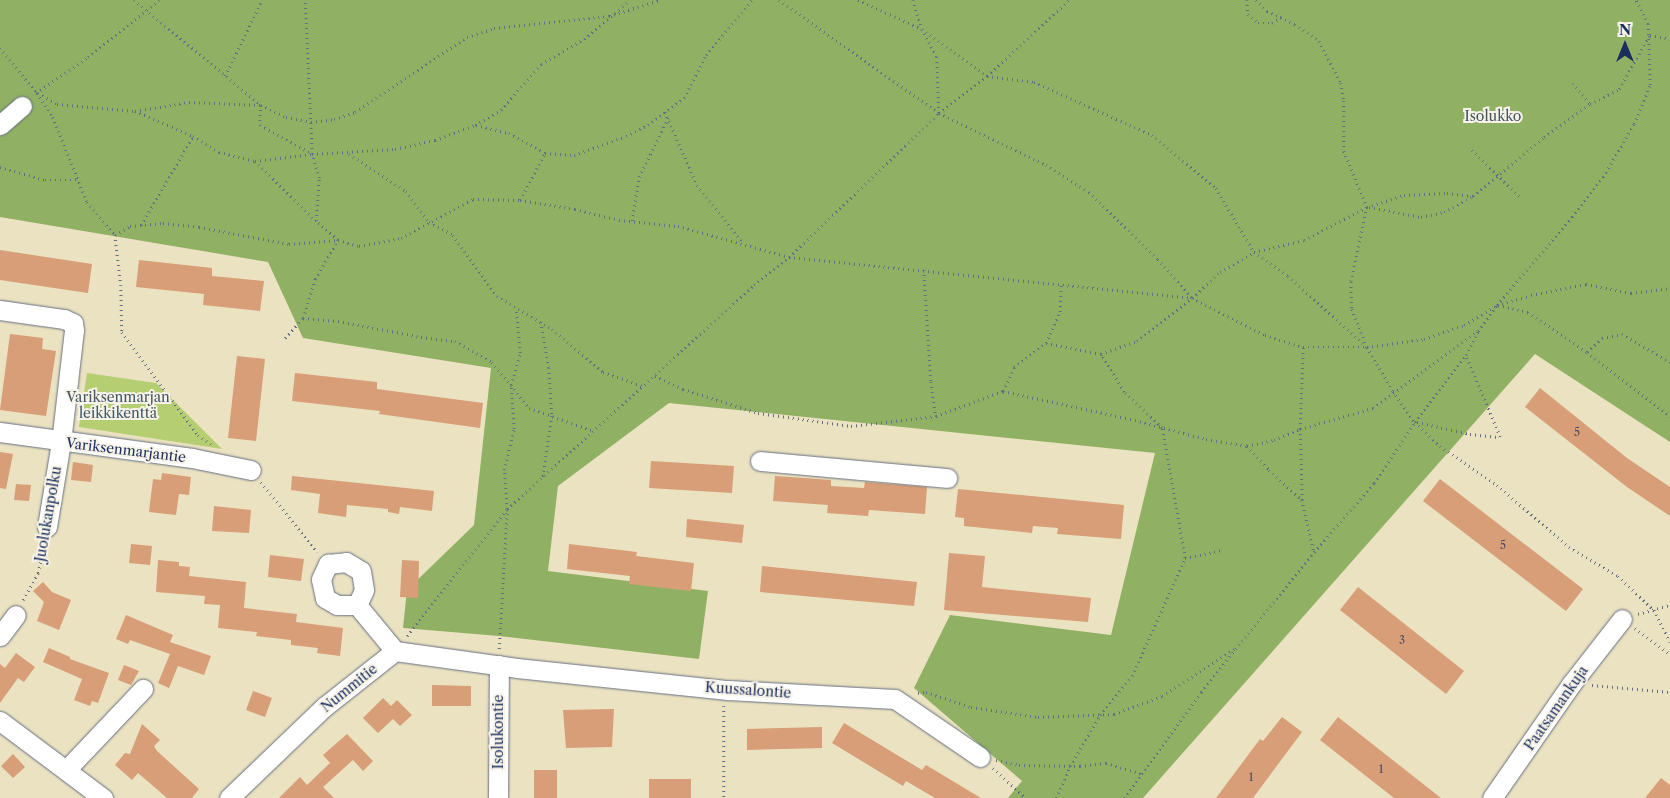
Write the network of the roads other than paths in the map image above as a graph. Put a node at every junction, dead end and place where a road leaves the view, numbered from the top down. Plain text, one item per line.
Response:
1 (22, 106) road end
2 (0, 125) edge
3 (0, 310) edge
4 (0, 432) edge
5 (61, 442) junction
6 (760, 461) dead end
7 (251, 470) road end
8 (947, 478) dead end
9 (47, 527) road end
10 (357, 605) junction
11 (16, 615) road end
12 (1622, 619) road end
13 (0, 636) edge
14 (395, 651) junction
15 (498, 665) junction
16 (143, 688) dead end
17 (0, 722) edge
18 (980, 757) road end
19 (66, 770) junction
20 (103, 798) edge
21 (229, 798) edge
22 (498, 798) edge
23 (1492, 798) edge

1 - 2 street
3 - 5 street, Juolukanpolku
4 - 5 street, Variksenmarjantie
5 - 7 street, Variksenmarjantie
5 - 9 street, Juolukanpolku
6 - 8 street
10 - 10 street
10 - 14 street
11 - 13 street
12 - 23 street, Paatsamankuja
14 - 15 street
14 - 21 street, Nummitie
15 - 18 street, Kuussalontie
15 - 22 street, Isolukontie
16 - 19 street
17 - 19 street
19 - 20 street

